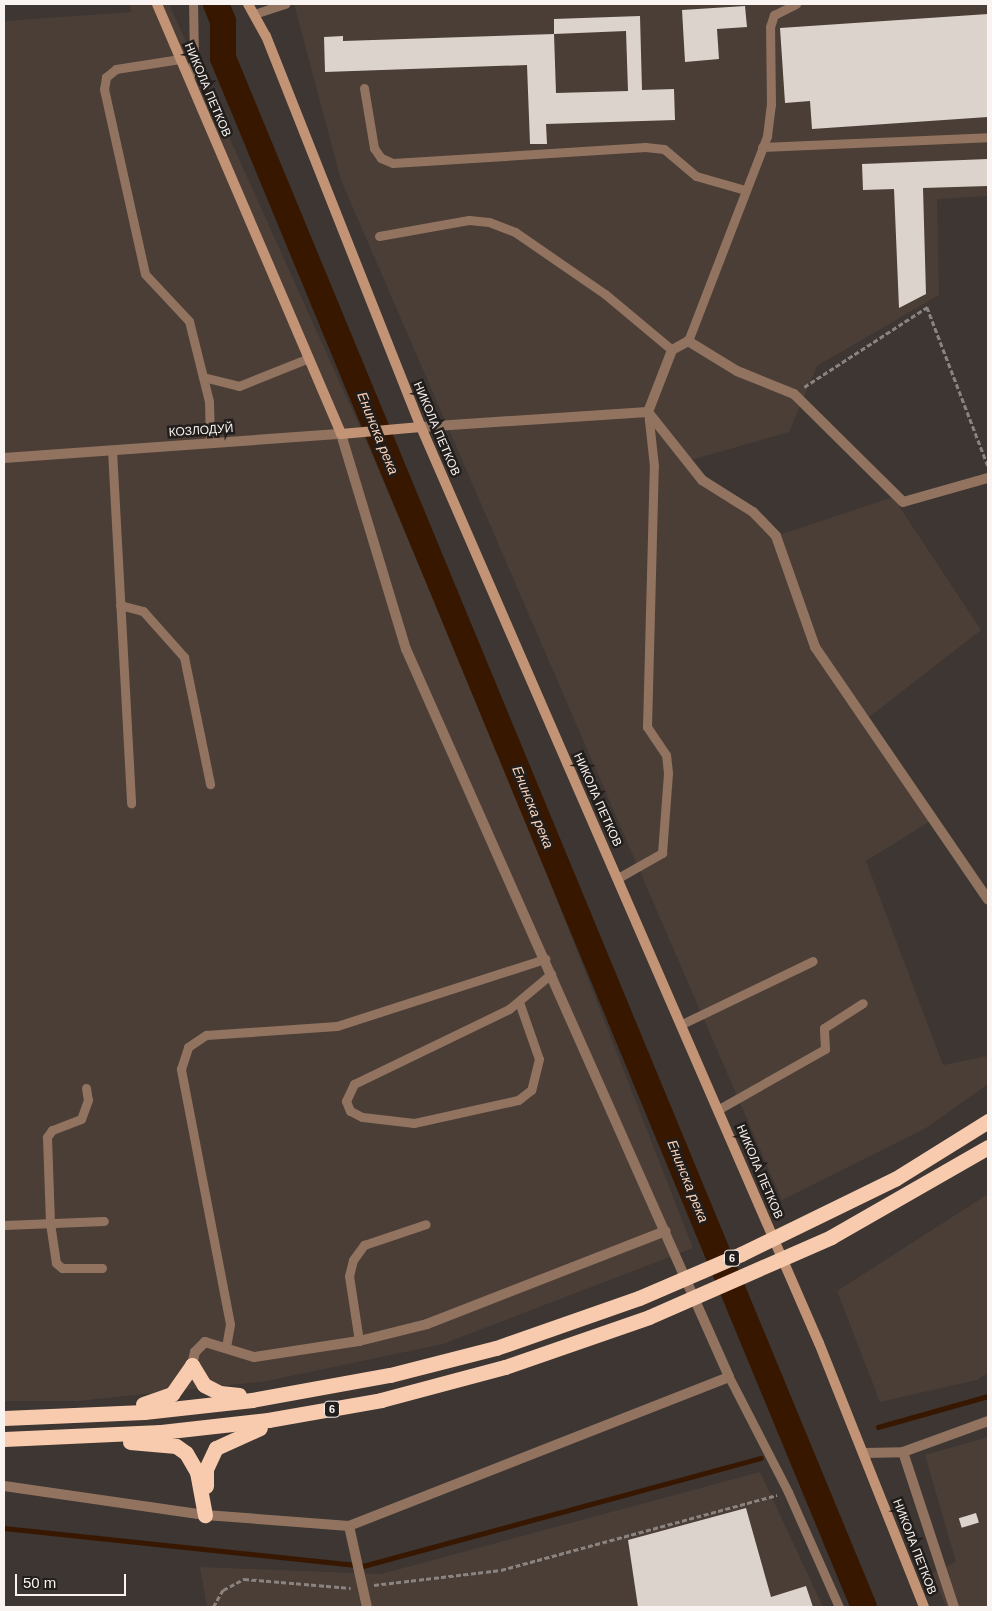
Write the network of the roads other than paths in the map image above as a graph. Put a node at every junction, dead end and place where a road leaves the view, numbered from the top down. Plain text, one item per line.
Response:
1 (157, 4) edge
2 (193, 4) edge
3 (248, 4) edge
4 (285, 4) edge
5 (796, 4) edge
6 (254, 14) junction
7 (180, 59) junction
8 (188, 79) junction
9 (364, 88) dead end
10 (988, 137) edge
11 (762, 147) junction
12 (746, 190) junction
13 (379, 236) dead end
14 (688, 340) junction
15 (672, 350) junction
16 (309, 358) junction
17 (203, 377) junction
18 (648, 412) junction
19 (421, 427) junction
20 (341, 434) junction
21 (210, 443) junction
22 (112, 450) junction
23 (4, 458) edge
24 (988, 478) edge
25 (120, 605) junction
26 (210, 784) dead end
27 (132, 803) dead end
28 (618, 878) junction
29 (988, 900) edge
30 (545, 959) junction
31 (813, 961) dead end
32 (552, 974) junction
33 (519, 1002) junction
34 (863, 1004) dead end
35 (682, 1024) junction
36 (86, 1088) dead end
37 (719, 1109) junction
38 (988, 1121) edge
39 (988, 1147) edge
40 (104, 1220) dead end
41 (50, 1223) junction
42 (426, 1224) dead end
43 (4, 1225) edge
44 (666, 1232) junction
45 (102, 1268) dead end
46 (359, 1341) junction
47 (226, 1346) junction
48 (192, 1365) junction
49 (729, 1376) junction
50 (298, 1393) junction
51 (304, 1414) junction
52 (74, 1416) junction
53 (4, 1418) edge
54 (988, 1421) edge
55 (76, 1437) junction
56 (4, 1439) edge
57 (902, 1452) junction
58 (864, 1453) junction
59 (4, 1486) edge
60 (205, 1515) junction
61 (349, 1526) junction
62 (367, 1607) edge
63 (840, 1607) edge
64 (924, 1607) edge
65 (954, 1607) edge

1 - 7 main road, НИКОЛА ПЕТКОВ
2 - 8 lane
3 - 6 main road, НИКОЛА ПЕТКОВ
4 - 6 lane
5 - 11 lane
6 - 19 main road, НИКОЛА ПЕТКОВ
7 - 8 main road, НИКОЛА ПЕТКОВ
7 - 17 lane
8 - 16 main road, НИКОЛА ПЕТКОВ
9 - 12 lane
10 - 11 lane
11 - 12 lane
12 - 14 lane
13 - 15 lane
14 - 15 street
14 - 24 street
15 - 18 street
16 - 17 lane
16 - 20 main road, НИКОЛА ПЕТКОВ
17 - 21 lane
18 - 19 street
18 - 28 lane
18 - 29 street
19 - 20 main road, КОЗЛОДУЙ
19 - 28 main road, НИКОЛА ПЕТКОВ
20 - 21 street, КОЗЛОДУЙ
20 - 30 street
21 - 22 street, КОЗЛОДУЙ
22 - 23 street, КОЗЛОДУЙ
22 - 25 lane
25 - 26 lane
25 - 27 lane
28 - 35 main road, НИКОЛА ПЕТКОВ
30 - 32 street
30 - 47 lane
31 - 35 lane
32 - 33 lane
32 - 44 street
33 - 33 lane
34 - 37 lane
35 - 37 main road, НИКОЛА ПЕТКОВ
36 - 41 lane
37 - 58 main road, НИКОЛА ПЕТКОВ
38 - 50 highway, 6
39 - 51 highway, 6
40 - 41 lane
41 - 43 lane
41 - 45 lane
42 - 46 lane
44 - 46 street
44 - 49 street
46 - 47 street
47 - 48 street
48 - 50 highway
48 - 52 highway
49 - 61 street
49 - 63 lane
50 - 52 highway, 6
51 - 55 highway, 6
51 - 60 highway
52 - 53 highway, 6
54 - 57 street
55 - 56 highway, 6
55 - 60 highway
57 - 58 street
57 - 65 street
58 - 64 main road, НИКОЛА ПЕТКОВ
59 - 60 street
60 - 61 street
61 - 62 street

